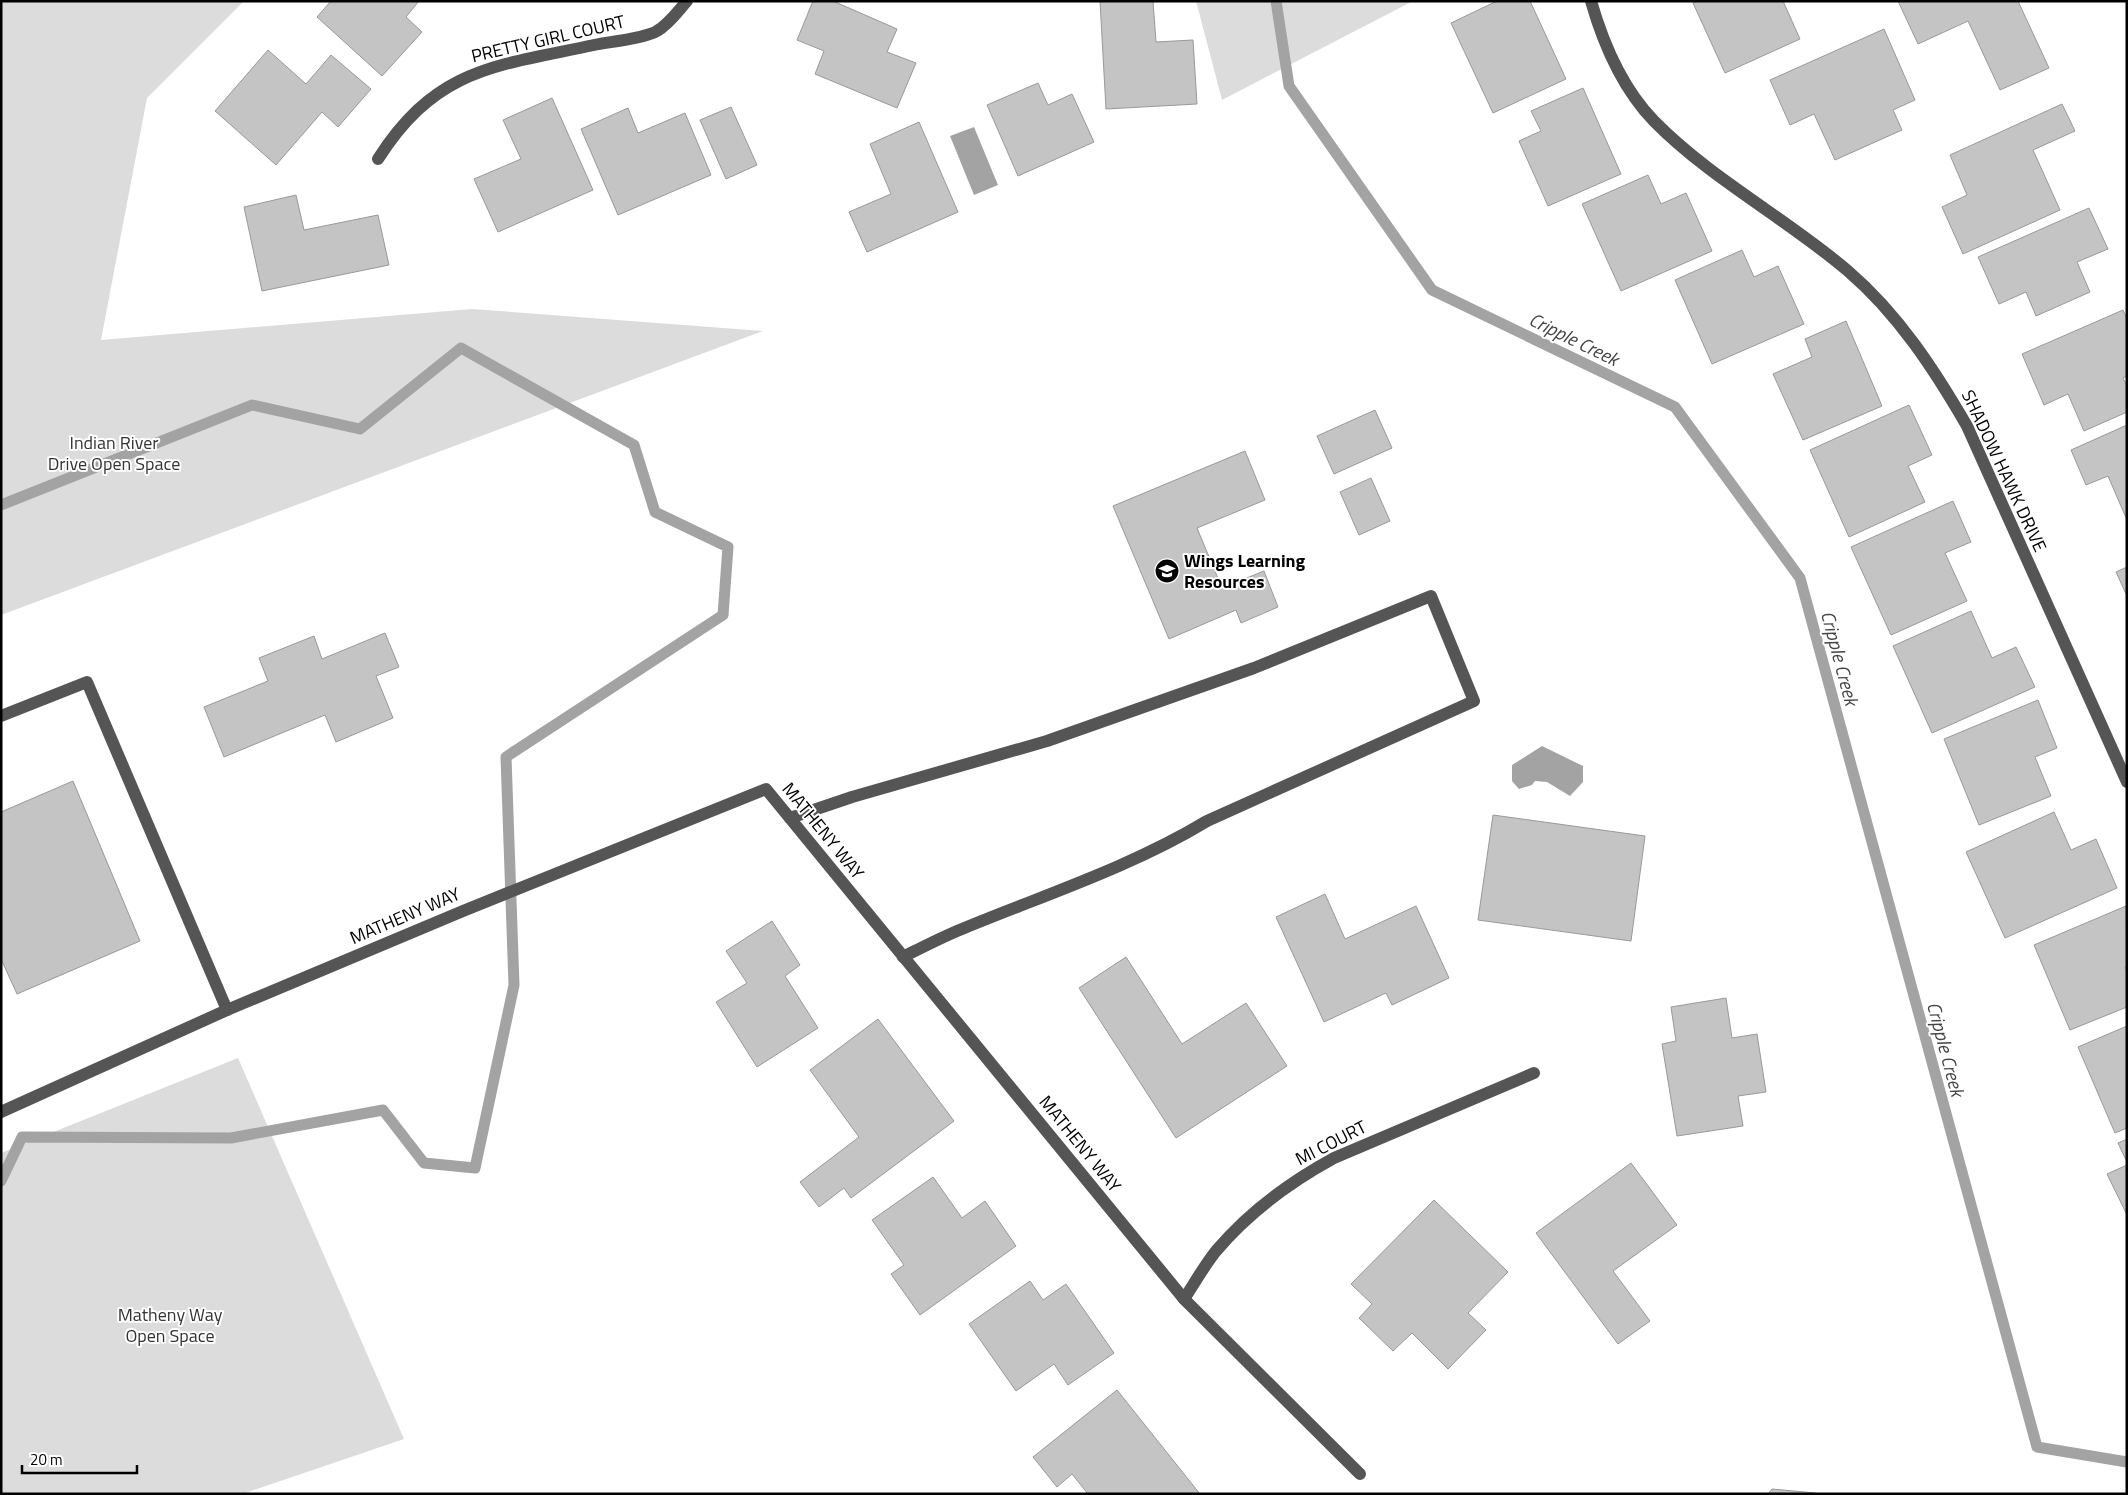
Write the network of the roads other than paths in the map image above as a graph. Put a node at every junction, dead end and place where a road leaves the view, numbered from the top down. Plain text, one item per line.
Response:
1 (686, 1) edge
2 (1592, 1) edge
3 (378, 159) dead end
4 (1, 716) edge
5 (2127, 782) edge
6 (790, 818) junction
7 (903, 957) junction
8 (227, 1010) junction
9 (1534, 1073) dead end
10 (1, 1112) edge
11 (1184, 1300) junction
12 (1360, 1474) dead end

1 - 3 street, PRETTY GIRL COURT
2 - 5 street, SHADOW HAWK DRIVE
4 - 8 street
6 - 7 street, MATHENY WAY
6 - 7 street
6 - 8 street, MATHENY WAY
7 - 11 street, MATHENY WAY
8 - 10 street, MATHENY WAY
9 - 11 street, MI COURT
11 - 12 street, MATHENY WAY

